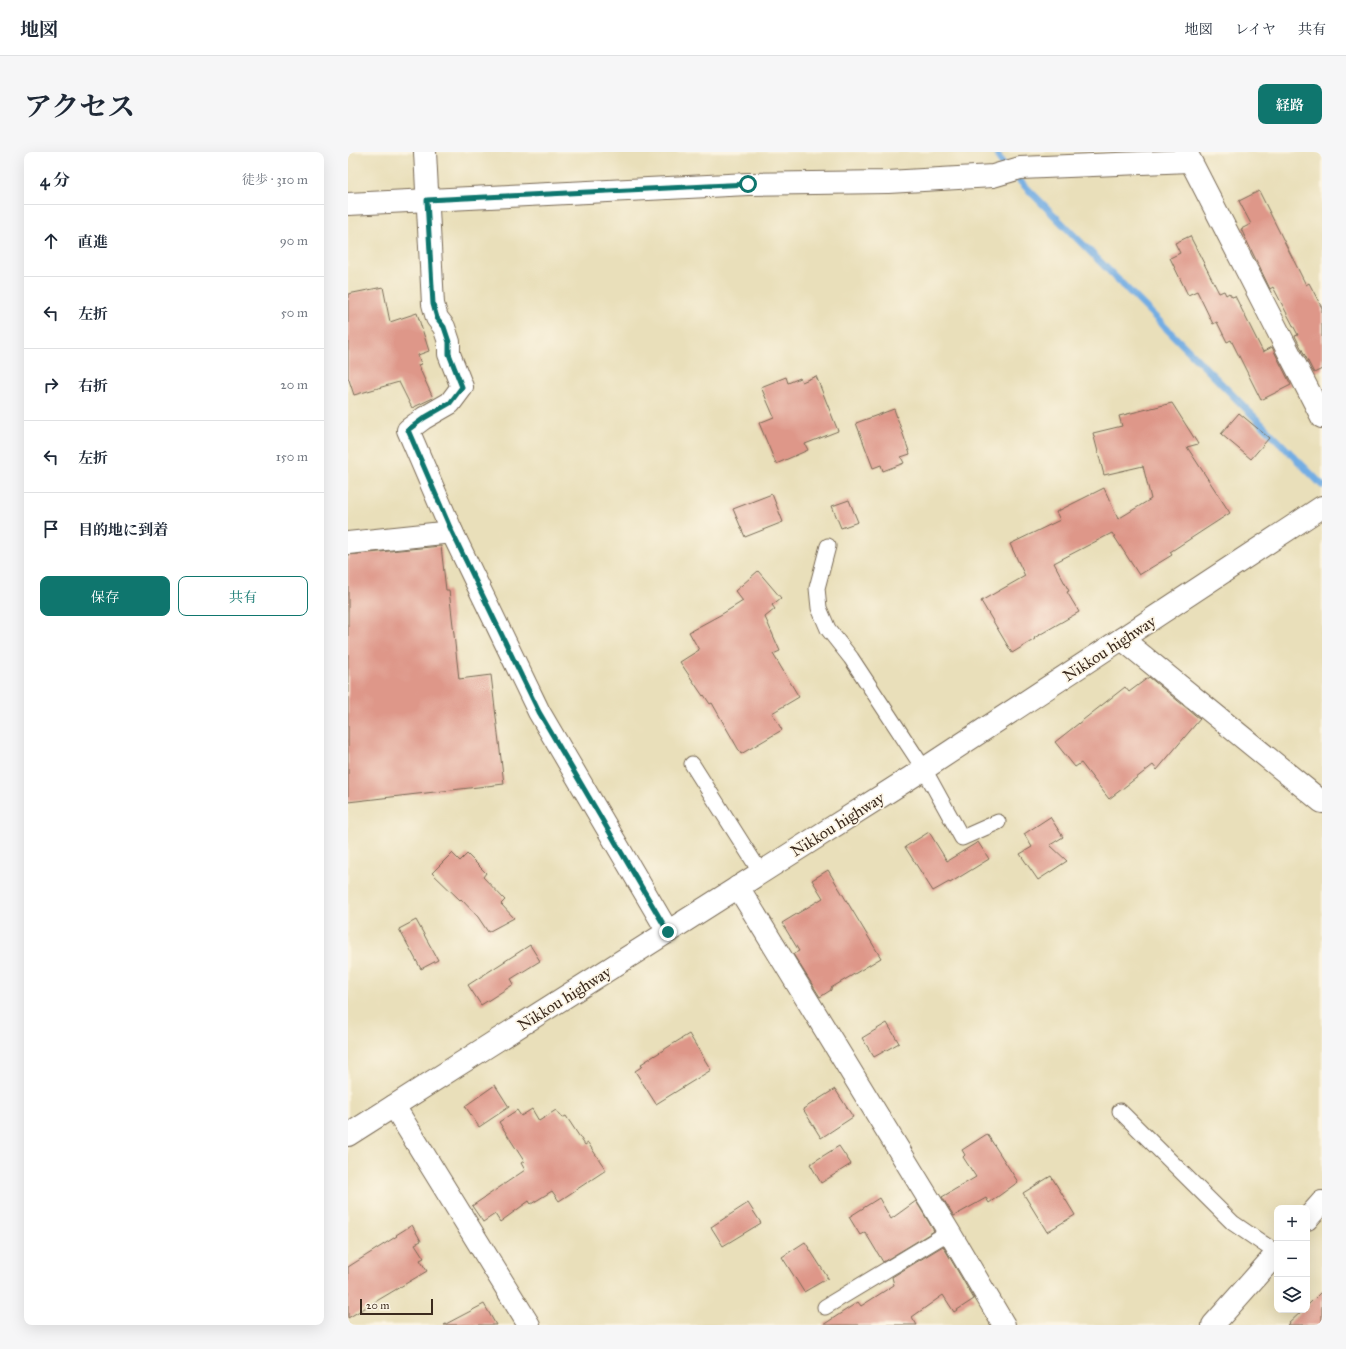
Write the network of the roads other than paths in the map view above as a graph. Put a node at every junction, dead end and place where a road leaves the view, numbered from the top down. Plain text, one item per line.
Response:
1 (425, 152) edge
2 (1188, 157) edge
3 (427, 200) junction
4 (348, 204) edge
5 (1322, 417) edge
6 (1322, 507) edge
7 (452, 532) junction
8 (348, 543) edge
9 (828, 546) dead end
10 (1122, 639) junction
11 (692, 764) dead end
12 (924, 769) junction
13 (1322, 802) edge
14 (998, 822) dead end
15 (761, 873) junction
16 (738, 887) junction
17 (668, 932) junction
18 (394, 1106) junction
19 (1120, 1111) dead end
20 (348, 1134) edge
21 (1322, 1202) edge
22 (1310, 1216) edge
23 (950, 1232) junction
24 (1274, 1251) edge
25 (1274, 1256) edge
26 (825, 1307) dead end
27 (529, 1325) edge
28 (1004, 1325) edge
29 (1214, 1325) edge

1 - 3 main road
2 - 3 main road
2 - 5 main road
3 - 4 main road
3 - 7 main road
6 - 10 main road, Nikkou highway
7 - 8 main road
7 - 17 main road
9 - 12 lane
10 - 12 main road, Nikkou highway
10 - 13 main road
11 - 15 lane
12 - 14 lane
12 - 15 main road, Nikkou highway
15 - 16 main road, Nikkou highway
16 - 17 main road, Nikkou highway
16 - 23 main road
17 - 18 main road, Nikkou highway
18 - 20 main road, Nikkou highway
18 - 27 main road
19 - 24 lane
21 - 22 main road
23 - 26 lane
23 - 28 main road
25 - 29 main road

